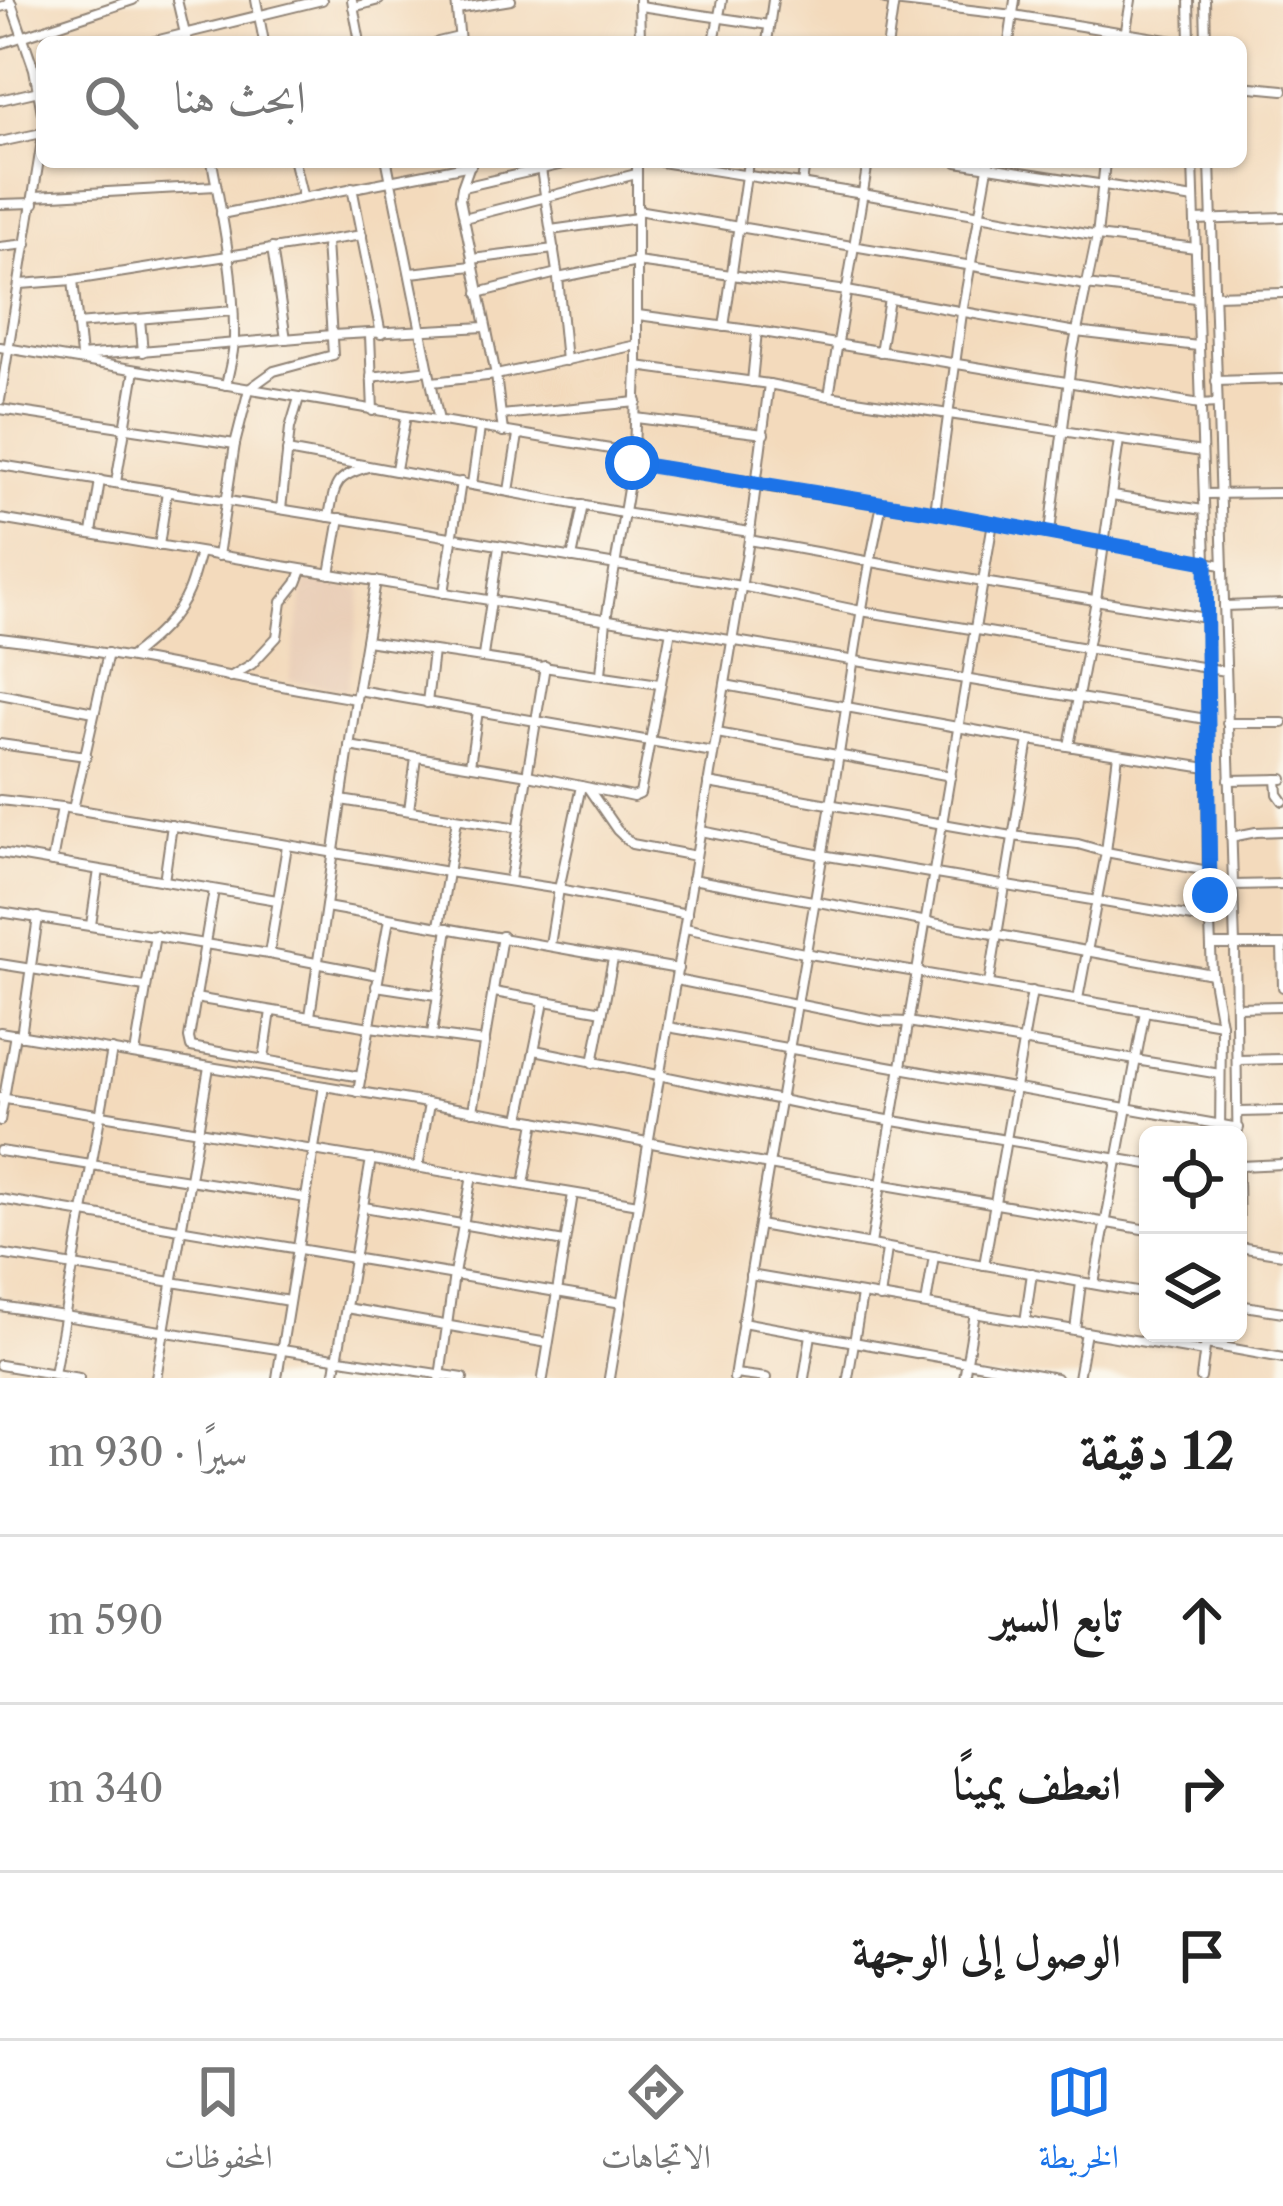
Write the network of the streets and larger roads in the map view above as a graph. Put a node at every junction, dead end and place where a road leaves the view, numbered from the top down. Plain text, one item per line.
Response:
1 (134, 0) edge
2 (177, 0) edge
3 (256, 0) edge
4 (322, 0) edge
5 (379, 0) edge
6 (511, 0) edge
7 (722, 0) edge
8 (773, 0) edge
9 (1015, 0) edge
10 (1131, 0) edge
11 (1189, 0) edge
12 (1205, 0) edge
13 (891, 1) edge
14 (11, 2) edge
15 (121, 2) edge
16 (353, 3) edge
17 (640, 3) edge
18 (457, 5) edge
19 (0, 7) edge
20 (259, 15) junction
21 (1013, 16) junction
22 (718, 19) junction
23 (769, 25) junction
24 (186, 36) edge
25 (192, 36) edge
26 (263, 36) edge
27 (359, 36) edge
28 (459, 36) edge
29 (640, 36) edge
30 (715, 36) edge
31 (767, 36) edge
32 (888, 36) edge
33 (1010, 36) edge
34 (1115, 36) edge
35 (1125, 36) edge
36 (1190, 36) edge
37 (1207, 36) edge
38 (24, 37) junction
39 (0, 44) edge
40 (36, 64) edge
41 (1247, 87) edge
42 (1283, 90) edge
43 (36, 92) edge
44 (0, 100) edge
45 (36, 138) edge
46 (0, 142) edge
47 (40, 168) edge
48 (213, 168) edge
49 (295, 168) edge
50 (389, 168) edge
51 (451, 168) edge
52 (469, 168) edge
53 (545, 168) edge
54 (637, 168) edge
55 (698, 168) edge
56 (748, 168) edge
57 (804, 168) edge
58 (867, 168) edge
59 (987, 168) edge
60 (1004, 168) edge
61 (1104, 168) edge
62 (1193, 168) edge
63 (1210, 168) edge
64 (541, 169) junction
65 (637, 174) junction
66 (747, 176) junction
67 (392, 180) junction
68 (802, 184) junction
69 (216, 186) junction
70 (1102, 186) junction
71 (462, 187) junction
72 (352, 188) junction
73 (862, 194) junction
74 (302, 196) junction
75 (547, 197) junction
76 (34, 199) junction
77 (1194, 199) junction
78 (0, 204) edge
79 (220, 214) junction
80 (637, 214) junction
81 (979, 215) junction
82 (1283, 217) edge
83 (464, 218) junction
84 (1212, 219) junction
85 (1194, 220) junction
86 (739, 225) junction
87 (551, 230) junction
88 (362, 235) junction
89 (1097, 236) junction
90 (326, 242) junction
91 (27, 244) junction
92 (853, 245) junction
93 (0, 248) edge
94 (272, 248) junction
95 (1196, 248) junction
96 (554, 249) junction
97 (228, 256) junction
98 (637, 262) junction
99 (472, 263) junction
100 (970, 266) junction
101 (411, 273) junction
102 (557, 275) junction
103 (732, 275) junction
104 (73, 280) junction
105 (21, 284) junction
106 (1086, 285) junction
107 (847, 291) junction
108 (478, 292) junction
109 (1283, 293) edge
110 (1214, 295) junction
111 (1196, 298) junction
112 (889, 299) junction
113 (233, 311) junction
114 (962, 313) junction
115 (638, 315) junction
116 (140, 319) junction
117 (77, 324) junction
118 (485, 327) junction
119 (724, 327) junction
120 (757, 331) junction
121 (421, 332) junction
122 (1076, 332) junction
123 (375, 334) junction
124 (332, 335) junction
125 (286, 340) junction
126 (235, 343) junction
127 (838, 344) junction
128 (637, 345) junction
129 (1198, 346) junction
130 (4, 348) edge
131 (143, 352) junction
132 (880, 352) junction
133 (81, 359) junction
134 (566, 361) junction
135 (956, 364) junction
136 (638, 366) junction
137 (135, 370) junction
138 (429, 370) junction
139 (496, 375) junction
140 (371, 377) junction
141 (1283, 379) edge
142 (1070, 381) junction
143 (1216, 381) junction
144 (432, 382) junction
145 (752, 382) junction
146 (770, 384) junction
147 (226, 385) junction
148 (249, 389) junction
149 (829, 396) junction
150 (299, 398) junction
151 (637, 403) junction
152 (1216, 403) junction
153 (0, 404) edge
154 (1200, 404) junction
155 (373, 411) junction
156 (950, 414) junction
157 (501, 415) junction
158 (406, 416) junction
159 (637, 418) junction
160 (439, 422) junction
161 (126, 427) junction
162 (480, 428) junction
163 (1062, 431) junction
164 (502, 432) junction
165 (764, 434) junction
166 (518, 435) junction
167 (1119, 440) junction
168 (235, 444) junction
169 (287, 451) junction
170 (1202, 452) junction
171 (633, 458) junction
172 (0, 465) edge
173 (375, 465) junction
174 (396, 470) junction
175 (100, 480) junction
176 (116, 482) junction
177 (467, 483) junction
178 (757, 483) junction
179 (167, 490) junction
180 (509, 491) junction
181 (1219, 493) junction
182 (1283, 493) edge
183 (1204, 494) junction
184 (1112, 496) junction
185 (228, 500) junction
186 (882, 504) junction
187 (583, 505) junction
188 (280, 509) junction
189 (1203, 510) junction
190 (935, 512) junction
191 (623, 513) junction
192 (335, 518) junction
193 (0, 519) edge
194 (993, 523) junction
195 (1049, 532) junction
196 (92, 533) junction
197 (750, 536) junction
198 (452, 538) junction
199 (1104, 544) junction
200 (159, 545) junction
201 (499, 547) junction
202 (200, 553) junction
203 (218, 556) junction
204 (572, 558) junction
205 (870, 560) junction
206 (1206, 562) junction
207 (615, 565) junction
208 (1222, 566) junction
209 (302, 570) junction
210 (330, 574) junction
211 (376, 581) junction
212 (983, 582) junction
213 (742, 586) junction
214 (444, 593) junction
215 (1096, 600) junction
216 (490, 601) junction
217 (1283, 604) edge
218 (1224, 606) junction
219 (861, 611) junction
220 (1206, 618) junction
221 (606, 620) junction
222 (671, 630) junction
223 (975, 630) junction
224 (0, 638) edge
225 (733, 639) junction
226 (366, 641) junction
227 (1087, 649) junction
228 (433, 650) junction
229 (108, 652) junction
230 (483, 656) junction
231 (130, 657) junction
232 (854, 659) junction
233 (545, 667) junction
234 (1206, 667) junction
235 (1225, 670) junction
236 (601, 674) junction
237 (230, 677) junction
238 (967, 677) junction
239 (659, 683) junction
240 (725, 686) junction
241 (0, 694) edge
242 (357, 694) junction
243 (1077, 697) junction
244 (427, 703) junction
245 (845, 708) junction
246 (478, 711) junction
247 (94, 712) junction
248 (1206, 718) junction
249 (536, 722) junction
250 (1283, 723) edge
251 (1227, 724) junction
252 (959, 727) junction
253 (717, 733) junction
254 (650, 740) junction
255 (1029, 740) junction
256 (0, 744) edge
257 (349, 746) junction
258 (1069, 746) junction
259 (713, 752) junction
260 (1118, 754) junction
261 (86, 756) junction
262 (837, 756) junction
263 (416, 758) junction
264 (470, 765) junction
265 (1207, 768) junction
266 (528, 775) junction
267 (951, 776) junction
268 (1280, 779) edge
269 (1229, 780) junction
270 (708, 783) junction
271 (584, 787) junction
272 (0, 800) edge
273 (341, 800) junction
274 (1283, 802) edge
275 (831, 806) junction
276 (62, 807) junction
277 (73, 809) junction
278 (410, 810) junction
279 (457, 819) junction
280 (942, 824) junction
281 (172, 825) junction
282 (519, 828) junction
283 (700, 831) junction
284 (1283, 831) edge
285 (1012, 836) junction
286 (1231, 837) junction
287 (287, 846) junction
288 (0, 853) edge
289 (1106, 853) junction
290 (334, 854) junction
291 (822, 855) junction
292 (696, 856) junction
293 (52, 862) junction
294 (99, 870) junction
295 (1208, 871) junction
296 (448, 872) junction
297 (934, 874) junction
298 (692, 879) junction
299 (510, 880) junction
300 (164, 881) junction
301 (1006, 884) junction
302 (1283, 884) edge
303 (1233, 885) junction
304 (559, 889) junction
305 (214, 890) junction
306 (277, 900) junction
307 (1097, 900) junction
308 (812, 902) junction
309 (326, 908) junction
310 (0, 912) edge
311 (687, 914) junction
312 (38, 917) junction
313 (389, 919) junction
314 (1210, 920) junction
315 (925, 923) junction
316 (91, 925) junction
317 (443, 927) junction
318 (685, 928) junction
319 (155, 935) junction
320 (997, 935) junction
321 (502, 936) junction
322 (204, 943) junction
323 (550, 945) junction
324 (1212, 945) junction
325 (1282, 945) edge
326 (1235, 946) junction
327 (1088, 950) junction
328 (804, 953) junction
329 (269, 954) junction
330 (613, 959) junction
331 (317, 963) junction
332 (0, 964) edge
333 (32, 969) junction
334 (916, 972) junction
335 (677, 974) junction
336 (1212, 974) junction
337 (377, 980) junction
338 (989, 984) junction
339 (145, 987) junction
340 (1283, 987) edge
341 (1032, 991) junction
342 (494, 992) junction
343 (436, 995) junction
344 (195, 998) junction
345 (1078, 999) junction
346 (544, 1002) junction
347 (797, 1003) junction
348 (1283, 1006) edge
349 (1236, 1007) junction
350 (272, 1011) junction
351 (602, 1011) junction
352 (1145, 1011) junction
353 (310, 1016) junction
354 (908, 1022) junction
355 (1221, 1024) junction
356 (370, 1027) junction
357 (668, 1028) junction
358 (0, 1032) edge
359 (432, 1034) junction
360 (18, 1035) junction
361 (1023, 1041) junction
362 (485, 1042) junction
363 (112, 1050) junction
364 (535, 1050) junction
365 (790, 1051) junction
366 (135, 1054) junction
367 (264, 1059) junction
368 (1283, 1059) edge
369 (1238, 1060) junction
370 (1135, 1061) junction
371 (593, 1063) junction
372 (209, 1066) junction
373 (900, 1070) junction
374 (1220, 1074) junction
375 (660, 1076) junction
376 (362, 1077) junction
377 (324, 1086) junction
378 (1016, 1090) junction
379 (358, 1092) junction
380 (2, 1098) edge
381 (781, 1100) junction
382 (429, 1104) junction
383 (1126, 1108) junction
384 (472, 1111) junction
385 (1283, 1111) edge
386 (1239, 1112) junction
387 (101, 1116) junction
388 (520, 1119) junction
389 (894, 1120) junction
390 (0, 1121) edge
391 (536, 1121) junction
392 (1203, 1126) edge
393 (1220, 1126) edge
394 (1239, 1126) edge
395 (198, 1132) junction
396 (1007, 1139) junction
397 (647, 1142) junction
398 (314, 1150) junction
399 (0, 1151) edge
400 (371, 1159) junction
401 (1116, 1159) junction
402 (1139, 1163) edge
403 (1283, 1164) edge
404 (769, 1166) junction
405 (1247, 1166) edge
406 (92, 1167) junction
407 (418, 1167) junction
408 (472, 1176) junction
409 (190, 1181) junction
410 (524, 1184) junction
411 (882, 1184) junction
412 (573, 1194) junction
413 (306, 1198) junction
414 (0, 1199) edge
415 (638, 1204) junction
416 (994, 1204) junction
417 (364, 1207) junction
418 (82, 1213) junction
419 (1105, 1222) junction
420 (462, 1225) junction
421 (759, 1225) junction
422 (1139, 1228) edge
423 (180, 1229) junction
424 (564, 1241) junction
425 (871, 1244) junction
426 (1247, 1248) edge
427 (298, 1249) junction
428 (887, 1249) junction
429 (1283, 1254) edge
430 (0, 1255) edge
431 (934, 1256) junction
432 (355, 1259) junction
433 (984, 1265) junction
434 (74, 1266) junction
435 (1032, 1273) junction
436 (454, 1274) junction
437 (750, 1275) junction
438 (172, 1281) junction
439 (1081, 1283) junction
440 (1094, 1284) junction
441 (556, 1292) junction
442 (1139, 1292) edge
443 (862, 1295) junction
444 (880, 1298) junction
445 (289, 1301) junction
446 (622, 1304) junction
447 (926, 1304) junction
448 (0, 1306) edge
449 (1247, 1306) edge
450 (346, 1308) junction
451 (1283, 1312) edge
452 (974, 1313) junction
453 (66, 1318) junction
454 (742, 1322) junction
455 (1024, 1322) junction
456 (447, 1326) junction
457 (1075, 1330) junction
458 (165, 1332) junction
459 (1086, 1332) junction
460 (811, 1335) junction
461 (548, 1343) junction
462 (854, 1343) junction
463 (1206, 1343) edge
464 (281, 1350) junction
465 (337, 1358) junction
466 (1283, 1358) edge
467 (966, 1362) junction
468 (0, 1365) edge
469 (54, 1374) junction
470 (440, 1376) edge
471 (735, 1376) edge
472 (79, 1378) edge
473 (156, 1378) edge
474 (277, 1378) edge
475 (334, 1378) edge
476 (463, 1378) edge
477 (543, 1378) edge
478 (609, 1378) edge
479 (766, 1378) edge
480 (804, 1378) edge
481 (848, 1378) edge
482 (964, 1378) edge
483 (1056, 1378) edge
484 (1078, 1378) edge
485 (1201, 1378) edge

1 - 15 street
2 - 24 street
3 - 20 street
4 - 20 street
5 - 16 street
6 - 18 street
7 - 22 street
8 - 23 street
9 - 21 street
10 - 35 street
11 - 36 street
12 - 37 street
13 - 21 street
13 - 32 street
14 - 19 street
14 - 38 street
15 - 38 street
16 - 27 street
17 - 22 street
17 - 29 street
18 - 28 street
20 - 25 street
20 - 26 street
21 - 33 street
21 - 34 street
22 - 23 street
22 - 30 street
23 - 31 street
38 - 39 street
38 - 40 street
41 - 42 street
43 - 44 street
45 - 46 street
47 - 76 street
48 - 69 street
49 - 74 street
50 - 67 street
51 - 67 street
52 - 71 street
53 - 64 street
54 - 65 street
55 - 66 street
56 - 66 street
57 - 68 street
58 - 73 street
59 - 81 street
60 - 70 street
61 - 70 street
62 - 77 street
63 - 84 street
64 - 71 street
64 - 75 street
65 - 75 street
65 - 80 street
66 - 68 street
66 - 86 street
67 - 72 street
67 - 101 street
68 - 73 street
69 - 76 street
69 - 79 street
70 - 77 street
70 - 89 street
71 - 83 street
72 - 74 street
72 - 88 street
73 - 81 street
73 - 92 street
74 - 79 street
75 - 83 street
75 - 87 street
76 - 78 street
76 - 91 street
77 - 85 street
79 - 97 street
80 - 86 street
80 - 87 street
80 - 98 street
81 - 89 street
81 - 100 street
82 - 84 street
83 - 99 street
84 - 85 street
84 - 110 street
85 - 95 street
86 - 92 street
86 - 103 street
87 - 96 street
88 - 90 street
88 - 123 street
89 - 95 street
89 - 106 street
90 - 94 street
90 - 124 street
91 - 93 street
91 - 105 street
92 - 100 street
92 - 107 street
94 - 97 street
94 - 125 street
95 - 111 street
96 - 99 street
96 - 102 street
97 - 104 street
97 - 113 street
98 - 102 street
98 - 103 street
98 - 115 street
99 - 101 street
99 - 108 street
100 - 106 street
100 - 114 street
101 - 121 street
102 - 108 street
102 - 134 street
103 - 107 street
103 - 119 street
104 - 105 street
104 - 117 street
105 - 130 street
106 - 111 street
106 - 122 street
107 - 112 street
107 - 127 street
108 - 118 street
109 - 110 street
110 - 143 street
111 - 129 street
112 - 114 street
112 - 132 street
113 - 116 street
113 - 126 street
114 - 122 street
114 - 135 street
115 - 119 street
115 - 128 street
116 - 117 street
116 - 131 street
117 - 133 street
118 - 121 street
118 - 139 street
119 - 120 street
120 - 127 street
120 - 145 street
121 - 123 street
121 - 138 street
122 - 129 street
122 - 142 street
123 - 124 street
123 - 140 street
124 - 125 street
124 - 148 street
125 - 126 street
126 - 131 street
126 - 147 street
127 - 132 street
127 - 149 street
128 - 134 street
128 - 136 street
129 - 154 street
130 - 133 street
130 - 153 street
131 - 133 street
132 - 135 street
133 - 137 street
134 - 139 street
135 - 142 street
135 - 156 street
136 - 145 street
136 - 151 street
137 - 147 street
137 - 161 street
138 - 140 street
138 - 144 street
139 - 144 street
139 - 157 street
140 - 155 street
141 - 143 street
142 - 154 street
142 - 163 street
143 - 152 street
144 - 160 street
145 - 146 street
146 - 149 street
146 - 165 street
147 - 148 street
148 - 150 street
148 - 168 street
149 - 156 street
150 - 155 street
150 - 169 street
151 - 157 street
151 - 159 street
152 - 154 street
152 - 181 street
153 - 161 street
154 - 170 street
155 - 158 street
156 - 163 street
156 - 190 street
157 - 164 street
158 - 160 street
158 - 174 street
159 - 165 street
159 - 171 street
160 - 162 street
161 - 168 street
161 - 176 street
162 - 164 street
162 - 177 street
163 - 167 street
163 - 195 street
164 - 166 street
165 - 178 street
166 - 171 street
166 - 180 street
167 - 170 street
167 - 184 street
168 - 185 street
169 - 173 street
169 - 188 street
170 - 183 street
171 - 178 street
171 - 191 street
172 - 175 street
173 - 174 street
173 - 192 street
174 - 177 street
175 - 176 street
175 - 196 street
176 - 179 street
177 - 180 street
177 - 198 street
178 - 186 street
178 - 197 street
179 - 185 street
179 - 200 street
180 - 187 street
181 - 182 street
181 - 183 street
181 - 208 street
183 - 189 street
184 - 189 street
184 - 199 street
185 - 188 street
185 - 203 street
186 - 190 street
186 - 205 street
187 - 191 street
187 - 204 street
188 - 192 street
189 - 206 street
190 - 194 street
191 - 197 street
191 - 207 street
192 - 198 street
192 - 210 street
193 - 196 street
194 - 195 street
194 - 212 street
195 - 199 street
196 - 200 street
197 - 205 street
197 - 213 street
198 - 201 street
198 - 214 street
199 - 206 street
199 - 215 street
200 - 202 street
201 - 204 street
201 - 216 street
202 - 203 street
202 - 231 street
203 - 209 street
204 - 207 street
205 - 212 street
205 - 219 street
206 - 208 street
206 - 220 street
207 - 213 street
207 - 221 street
208 - 218 street
209 - 210 street
209 - 237 street
210 - 211 street
211 - 214 street
211 - 226 street
212 - 215 street
212 - 223 street
213 - 219 street
213 - 225 street
214 - 216 street
215 - 220 street
215 - 227 street
216 - 221 street
216 - 230 street
217 - 218 street
218 - 235 street
219 - 223 street
219 - 232 street
220 - 234 street
221 - 222 street
221 - 236 street
222 - 225 street
222 - 239 street
223 - 227 street
223 - 238 street
224 - 229 street
225 - 232 street
225 - 240 street
226 - 228 street
226 - 242 street
227 - 234 street
227 - 243 street
228 - 230 street
228 - 244 street
229 - 231 street
229 - 247 street
230 - 233 street
231 - 237 street
232 - 238 street
232 - 245 street
233 - 236 street
233 - 249 street
234 - 235 street
234 - 248 street
235 - 251 street
236 - 239 street
237 - 242 street
238 - 243 street
238 - 252 street
239 - 254 street
240 - 245 street
240 - 253 street
241 - 247 street
242 - 244 street
242 - 257 street
243 - 248 street
243 - 258 street
244 - 246 street
245 - 252 street
245 - 262 street
246 - 249 street
246 - 264 street
247 - 261 street
248 - 265 street
249 - 254 street
249 - 266 street
250 - 251 street
251 - 269 street
252 - 255 street
252 - 267 street
253 - 259 street
253 - 262 street
254 - 259 street
254 - 271 street
255 - 258 street
255 - 285 street
256 - 261 street
257 - 263 street
257 - 273 street
258 - 260 street
259 - 270 street
260 - 265 street
260 - 289 street
261 - 277 street
262 - 267 street
262 - 275 street
263 - 264 street
263 - 278 street
264 - 266 street
265 - 295 street
266 - 271 street
266 - 282 street
267 - 280 street
268 - 269 street
268 - 274 street
269 - 286 street
270 - 275 street
270 - 283 street
271 - 292 street
271 - 304 street
272 - 276 street
273 - 278 street
273 - 290 street
275 - 280 street
275 - 291 street
276 - 277 street
276 - 293 street
277 - 281 street
278 - 279 street
279 - 282 street
279 - 296 street
280 - 285 street
280 - 297 street
281 - 287 street
281 - 300 street
282 - 299 street
283 - 291 street
283 - 292 street
284 - 286 street
285 - 289 street
285 - 301 street
286 - 303 street
287 - 290 street
287 - 306 street
288 - 293 street
289 - 295 street
289 - 307 street
290 - 296 street
290 - 309 street
291 - 297 street
291 - 308 street
292 - 298 street
293 - 294 street
294 - 300 street
294 - 316 street
295 - 314 street
296 - 299 street
296 - 317 street
297 - 301 street
297 - 315 street
298 - 308 street
298 - 311 street
299 - 304 street
300 - 305 street
301 - 307 street
301 - 320 street
302 - 303 street
303 - 326 street
304 - 311 street
304 - 323 street
305 - 306 street
305 - 322 street
306 - 329 street
307 - 314 street
307 - 327 street
308 - 315 street
308 - 328 street
309 - 313 street
309 - 331 street
310 - 312 street
311 - 318 street
312 - 316 street
312 - 333 street
313 - 317 street
313 - 337 street
314 - 324 street
315 - 320 street
315 - 334 street
316 - 319 street
317 - 321 street
317 - 343 street
318 - 328 street
318 - 335 street
319 - 322 street
319 - 339 street
320 - 327 street
320 - 338 street
321 - 323 street
321 - 342 street
322 - 329 street
322 - 344 street
323 - 330 street
324 - 326 street
324 - 336 street
325 - 326 street
325 - 340 street
326 - 349 street
327 - 336 street
327 - 345 street
328 - 334 street
328 - 347 street
329 - 331 street
330 - 335 street
330 - 351 street
331 - 337 street
331 - 353 street
332 - 333 street
333 - 339 street
333 - 360 street
334 - 338 street
334 - 354 street
335 - 347 street
335 - 357 street
336 - 355 street
337 - 343 street
337 - 356 street
338 - 341 street
339 - 366 street
341 - 345 street
341 - 361 street
342 - 346 street
342 - 362 street
343 - 359 street
344 - 350 street
344 - 367 street
345 - 352 street
346 - 351 street
346 - 364 street
347 - 354 street
347 - 365 street
348 - 349 street
349 - 369 street
350 - 353 street
350 - 367 street
351 - 371 street
352 - 355 street
352 - 370 street
353 - 356 street
354 - 361 street
354 - 373 street
355 - 374 street
356 - 359 street
356 - 376 street
357 - 365 street
357 - 375 street
358 - 360 street
359 - 362 street
360 - 363 street
360 - 380 street
361 - 370 street
361 - 378 street
362 - 384 street
363 - 366 street
363 - 387 street
364 - 371 street
364 - 388 street
365 - 373 street
365 - 381 street
366 - 372 street
367 - 376 street
368 - 369 street
369 - 386 street
370 - 374 street
370 - 383 street
371 - 375 street
372 - 377 street
372 - 395 street
373 - 378 street
373 - 389 street
374 - 393 street
375 - 381 street
375 - 397 street
376 - 379 street
377 - 379 street
377 - 398 street
378 - 383 street
378 - 396 street
379 - 382 street
380 - 387 street
380 - 390 street
381 - 389 street
381 - 404 street
382 - 384 street
382 - 407 street
383 - 392 street
383 - 401 street
384 - 388 street
385 - 386 street
386 - 394 street
387 - 395 street
387 - 406 street
388 - 391 street
389 - 396 street
389 - 411 street
391 - 397 street
391 - 410 street
395 - 398 street
395 - 409 street
396 - 401 street
396 - 416 street
397 - 404 street
397 - 415 street
398 - 400 street
398 - 413 street
399 - 406 street
400 - 407 street
400 - 417 street
401 - 402 street
401 - 419 street
403 - 405 street
404 - 411 street
404 - 421 street
406 - 409 street
406 - 418 street
407 - 408 street
408 - 410 street
408 - 420 street
409 - 413 street
409 - 423 street
410 - 412 street
411 - 416 street
411 - 425 street
412 - 415 street
412 - 424 street
413 - 427 street
414 - 418 street
415 - 446 street
416 - 419 street
416 - 433 street
417 - 420 street
417 - 432 street
418 - 423 street
418 - 434 street
419 - 422 street
419 - 440 street
420 - 424 street
420 - 436 street
421 - 425 street
421 - 437 street
423 - 427 street
423 - 438 street
424 - 441 street
425 - 428 street
426 - 429 street
427 - 432 street
427 - 445 street
428 - 431 street
428 - 444 street
430 - 434 street
431 - 433 street
431 - 447 street
432 - 436 street
432 - 450 street
433 - 435 street
434 - 438 street
434 - 453 street
435 - 439 street
435 - 455 street
436 - 441 street
436 - 456 street
437 - 443 street
437 - 454 street
438 - 445 street
438 - 458 street
439 - 440 street
439 - 457 street
440 - 442 street
441 - 446 street
441 - 461 street
443 - 444 street
443 - 462 street
444 - 447 street
445 - 464 street
446 - 478 street
447 - 452 street
448 - 453 street
449 - 451 street
450 - 456 street
450 - 465 street
452 - 455 street
452 - 467 street
453 - 458 street
453 - 469 street
454 - 460 street
454 - 471 street
455 - 457 street
456 - 461 street
456 - 470 street
457 - 459 street
458 - 464 street
458 - 473 street
459 - 463 street
459 - 484 street
460 - 462 street
460 - 480 street
461 - 477 street
462 - 467 street
462 - 481 street
463 - 466 street
463 - 485 street
464 - 465 street
464 - 474 street
465 - 470 street
465 - 475 street
467 - 482 street
467 - 483 street
468 - 469 street
469 - 472 street
470 - 476 street
471 - 479 street

